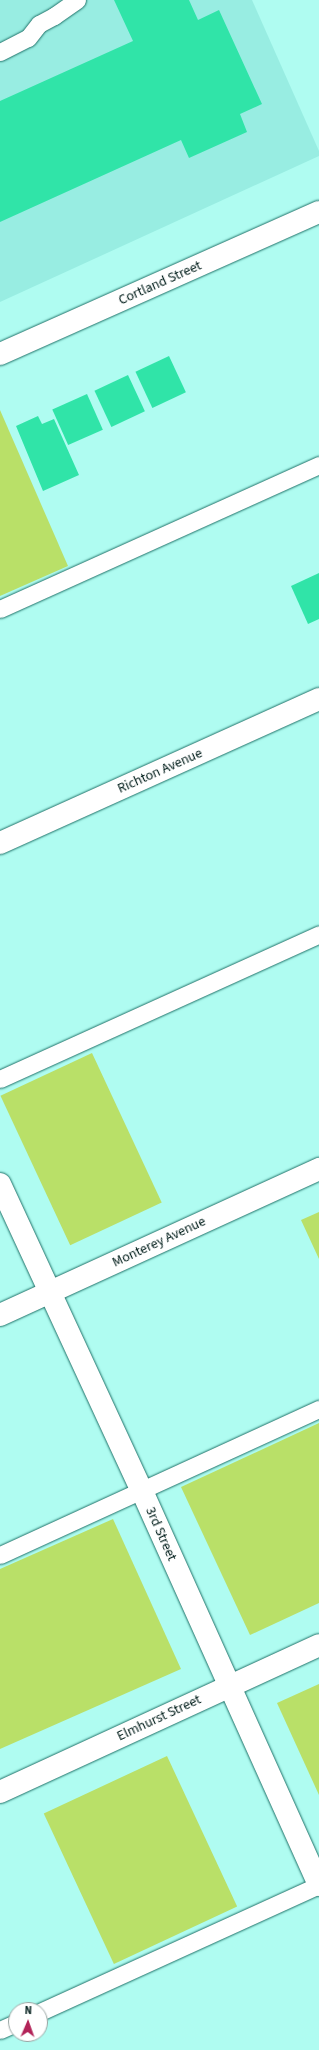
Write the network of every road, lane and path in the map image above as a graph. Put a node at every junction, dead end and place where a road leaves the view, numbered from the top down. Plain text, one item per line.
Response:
1 (77, 0) edge
2 (0, 52) edge
3 (319, 212) edge
4 (0, 354) edge
5 (319, 465) edge
6 (0, 609) edge
7 (319, 699) edge
8 (0, 843) edge
9 (319, 934) edge
10 (0, 1079) edge
11 (319, 1169) edge
12 (0, 1184) edge
13 (50, 1292) junction
14 (0, 1315) edge
15 (319, 1409) edge
16 (142, 1491) junction
17 (0, 1555) edge
18 (319, 1645) edge
19 (230, 1686) junction
20 (0, 1792) edge
21 (319, 1885) edge
22 (48, 2008) edge

1 - 2 lane
3 - 4 street, Cortland Street
5 - 6 lane
7 - 8 street, Richton Avenue
9 - 10 lane
11 - 13 street, Monterey Avenue
12 - 13 street, 3rd Street
13 - 14 street, Monterey Avenue
13 - 16 street, 3rd Street
15 - 16 lane
16 - 17 lane
16 - 19 street, 3rd Street
18 - 19 street, Elmhurst Street
19 - 20 street, Elmhurst Street
19 - 21 street, 3rd Street
21 - 22 lane

